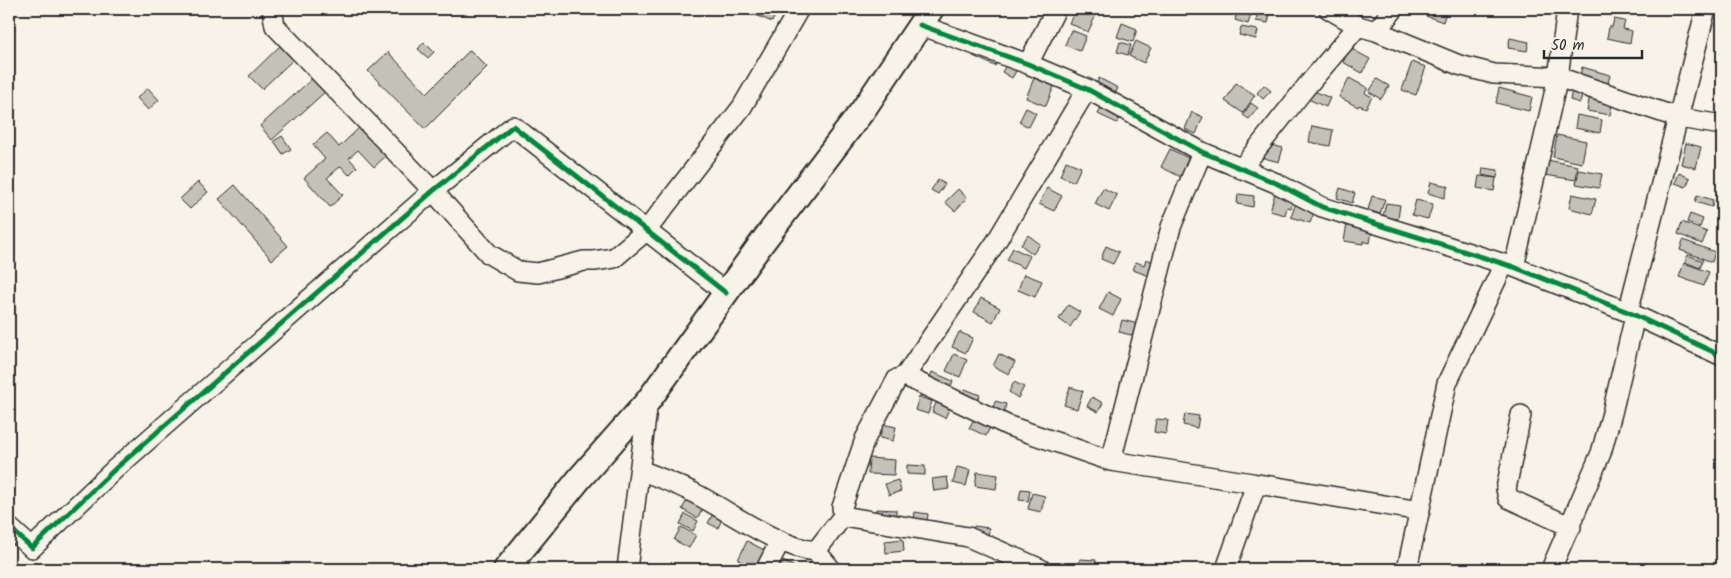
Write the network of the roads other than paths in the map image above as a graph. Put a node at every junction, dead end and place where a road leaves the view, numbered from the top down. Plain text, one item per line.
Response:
1 (272, 9) edge
2 (799, 9) edge
3 (1056, 9) edge
4 (1329, 9) edge
5 (1394, 9) edge
6 (1567, 9) edge
7 (1706, 9) edge
8 (926, 17) edge
9 (1367, 29) junction
10 (1028, 64) junction
11 (1558, 77) junction
12 (1087, 88) junction
13 (1679, 118) junction
14 (1722, 125) edge
15 (1202, 152) junction
16 (1241, 169) junction
17 (433, 191) junction
18 (646, 231) junction
19 (1509, 266) junction
20 (726, 293) junction
21 (1631, 314) junction
22 (1722, 356) edge
23 (905, 376) junction
24 (648, 400) junction
25 (1521, 415) dead end
26 (1111, 461) junction
27 (640, 470) junction
28 (1252, 483) junction
29 (1420, 511) junction
30 (843, 516) junction
31 (9, 527) edge
32 (1570, 527) junction
33 (780, 541) junction
34 (816, 551) junction
35 (506, 569) edge
36 (627, 569) edge
37 (766, 569) edge
38 (831, 569) edge
39 (1041, 569) edge
40 (1226, 569) edge
41 (1406, 569) edge
42 (1551, 569) edge

1 - 17 street
2 - 18 street
3 - 10 street
4 - 9 street
5 - 9 street
6 - 11 street
7 - 13 street
8 - 10 street
8 - 20 main road
9 - 11 street
9 - 16 street
10 - 12 street
11 - 13 street
11 - 19 street
12 - 15 street
12 - 23 street
13 - 14 street
13 - 21 street
15 - 16 street
15 - 26 street
16 - 19 street
17 - 18 street
17 - 18 street
17 - 31 street
18 - 20 street
19 - 21 street
19 - 29 street
20 - 24 main road
21 - 22 street
21 - 32 street
23 - 26 street
23 - 30 street
24 - 27 street
24 - 35 main road
25 - 32 street
26 - 28 street
27 - 33 street
27 - 36 street
28 - 29 street
28 - 40 street
29 - 41 street
30 - 34 street
30 - 39 street
32 - 42 street
33 - 34 street
33 - 37 street
34 - 38 street

